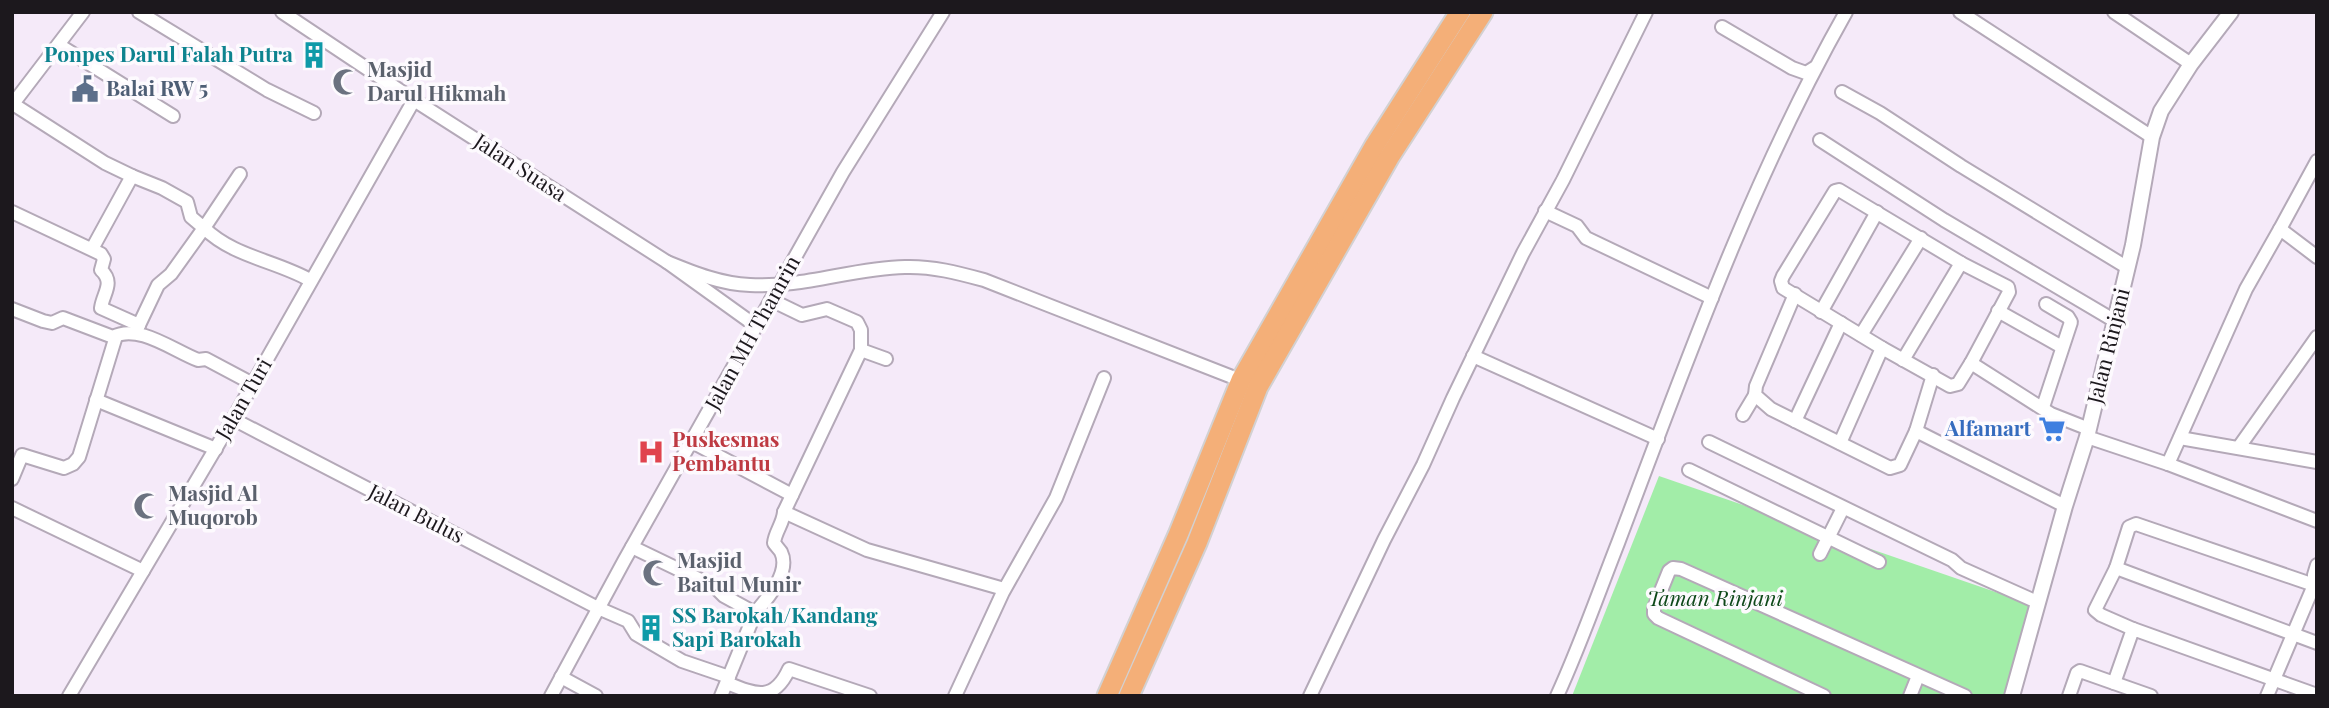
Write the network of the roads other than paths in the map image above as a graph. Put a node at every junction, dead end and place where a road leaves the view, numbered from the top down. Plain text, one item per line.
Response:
1 (83, 12) edge
2 (139, 12) edge
3 (282, 12) edge
4 (943, 12) edge
5 (1460, 12) edge
6 (1483, 12) edge
7 (1646, 12) edge
8 (1846, 12) edge
9 (1960, 12) edge
10 (2114, 12) edge
11 (2231, 12) edge
12 (1722, 27) dead end
13 (59, 45) junction
14 (2192, 64) junction
15 (1814, 68) junction
16 (1842, 92) dead end
17 (414, 100) junction
18 (13, 105) edge
19 (314, 113) dead end
20 (173, 116) dead end
21 (2152, 137) junction
22 (1820, 140) dead end
23 (2317, 160) edge
24 (240, 174) dead end
25 (132, 176) junction
26 (1545, 211) junction
27 (12, 212) edge
28 (1877, 212) junction
29 (204, 228) junction
30 (2280, 229) junction
31 (1921, 238) junction
32 (92, 249) junction
33 (2317, 257) edge
34 (667, 262) junction
35 (1961, 263) junction
36 (2128, 268) junction
37 (310, 281) junction
38 (779, 285) junction
39 (1795, 294) junction
40 (1712, 298) junction
41 (771, 300) junction
42 (2046, 304) dead end
43 (12, 309) edge
44 (1998, 311) junction
45 (1821, 312) junction
46 (2115, 321) junction
47 (1841, 323) junction
48 (756, 326) junction
49 (137, 329) junction
50 (1861, 335) junction
51 (116, 336) junction
52 (2317, 337) edge
53 (2062, 347) junction
54 (1882, 348) junction
55 (861, 350) junction
56 (1473, 356) junction
57 (886, 359) dead end
58 (1903, 360) junction
59 (1971, 363) junction
60 (1933, 375) junction
61 (1104, 378) dead end
62 (253, 384) junction
63 (1250, 384) junction
64 (1755, 395) junction
65 (96, 400) junction
66 (2043, 407) junction
67 (1743, 415) dead end
68 (233, 419) junction
69 (1796, 421) junction
70 (2089, 429) junction
71 (1916, 431) junction
72 (2180, 438) junction
73 (1658, 439) junction
74 (692, 442) junction
75 (1709, 442) dead end
76 (1840, 443) junction
77 (2239, 447) junction
78 (216, 449) junction
79 (2317, 462) edge
80 (2168, 464) junction
81 (1689, 470) dead end
82 (12, 479) edge
83 (792, 495) junction
84 (2065, 506) junction
85 (12, 508) edge
86 (1843, 508) junction
87 (784, 512) junction
88 (2317, 521) edge
89 (1828, 538) junction
90 (632, 547) junction
91 (1820, 554) dead end
92 (1880, 562) dead end
93 (2317, 565) edge
94 (2116, 568) junction
95 (143, 571) junction
96 (2316, 584) edge
97 (1004, 589) junction
98 (2038, 599) junction
99 (598, 608) junction
100 (755, 613) junction
101 (2133, 629) junction
102 (2293, 634) junction
103 (2317, 643) edge
104 (1918, 676) junction
105 (561, 677) junction
106 (2273, 680) junction
107 (2114, 683) junction
108 (726, 685) edge
109 (2317, 695) edge
110 (69, 696) edge
111 (551, 696) edge
112 (596, 696) edge
113 (870, 696) edge
114 (955, 696) edge
115 (1107, 696) edge
116 (1129, 696) edge
117 (1310, 696) edge
118 (1557, 696) edge
119 (1824, 696) edge
120 (1910, 696) edge
121 (1965, 696) edge
122 (2012, 696) edge
123 (2069, 696) edge
124 (2151, 696) edge
125 (2267, 696) edge

1 - 13 street
2 - 19 street
3 - 17 street, Jalan Suasa
4 - 38 street, Jalan MH Thamrin
5 - 63 highway
6 - 63 highway
7 - 26 street
8 - 15 street
9 - 21 street
10 - 14 street
11 - 14 street, Jalan Rinjani
12 - 15 street
13 - 18 street
13 - 20 street
14 - 21 street, Jalan Rinjani
15 - 40 street
16 - 36 street
17 - 34 street, Jalan Suasa
17 - 37 street, Jalan Turi
18 - 25 street
21 - 36 street, Jalan Rinjani
22 - 46 street
23 - 30 street
24 - 29 street
25 - 29 street
25 - 32 street
26 - 40 street
26 - 56 street
27 - 32 street
28 - 31 street
28 - 39 street
28 - 45 street
29 - 37 street
29 - 49 street
30 - 33 street
30 - 72 street
31 - 35 street
31 - 50 street
32 - 49 street
34 - 38 street
34 - 48 street, Jalan Suasa
35 - 44 street
35 - 58 street
36 - 46 street, Jalan Rinjani
37 - 62 street, Jalan Turi
38 - 41 street, Jalan MH Thamrin
38 - 63 street
39 - 45 street
39 - 64 street
40 - 73 street
41 - 48 street, Jalan MH Thamrin
41 - 55 street
42 - 53 street
43 - 51 street
44 - 53 street
44 - 59 street
45 - 47 street
46 - 70 street, Jalan Rinjani
47 - 50 street
47 - 69 street
48 - 74 street, Jalan MH Thamrin
49 - 51 street
49 - 62 street
50 - 54 street
51 - 65 street
52 - 77 street
53 - 66 street
54 - 58 street
54 - 76 street
55 - 57 street
55 - 83 street
56 - 73 street
56 - 117 street
58 - 60 street
59 - 60 street
59 - 66 street
60 - 71 street
61 - 97 street
62 - 68 street, Jalan Turi
63 - 115 highway
63 - 116 highway
64 - 67 street
64 - 69 street
65 - 78 street
65 - 82 street
66 - 70 street
68 - 78 street, Jalan Turi
68 - 99 street, Jalan Bulus
69 - 76 street
70 - 80 street
70 - 84 street, Jalan Rinjani
71 - 76 street
71 - 84 street
72 - 77 street
72 - 80 street
73 - 118 street
74 - 83 street
74 - 90 street, Jalan MH Thamrin
75 - 86 street
77 - 79 street
78 - 95 street, Jalan Turi
80 - 88 street
81 - 89 street
83 - 87 street
84 - 98 street, Jalan Rinjani
85 - 95 street
86 - 89 street
86 - 98 street
87 - 97 street
87 - 100 street
89 - 91 street
89 - 92 street
90 - 99 street, Jalan MH Thamrin
90 - 100 street
93 - 96 street
94 - 96 street
94 - 101 street
94 - 102 street
95 - 110 street, Jalan Turi
96 - 102 street
97 - 114 street
98 - 122 street, Jalan Rinjani
99 - 105 street, Jalan MH Thamrin
99 - 108 street, Jalan Bulus
100 - 108 street
101 - 106 street
101 - 107 street
102 - 103 street
102 - 106 street
104 - 119 street
104 - 120 street
104 - 121 street
105 - 111 street, Jalan MH Thamrin
105 - 112 street
106 - 109 street
106 - 125 street
107 - 123 street
107 - 124 street
108 - 113 street, Jalan Bulus

